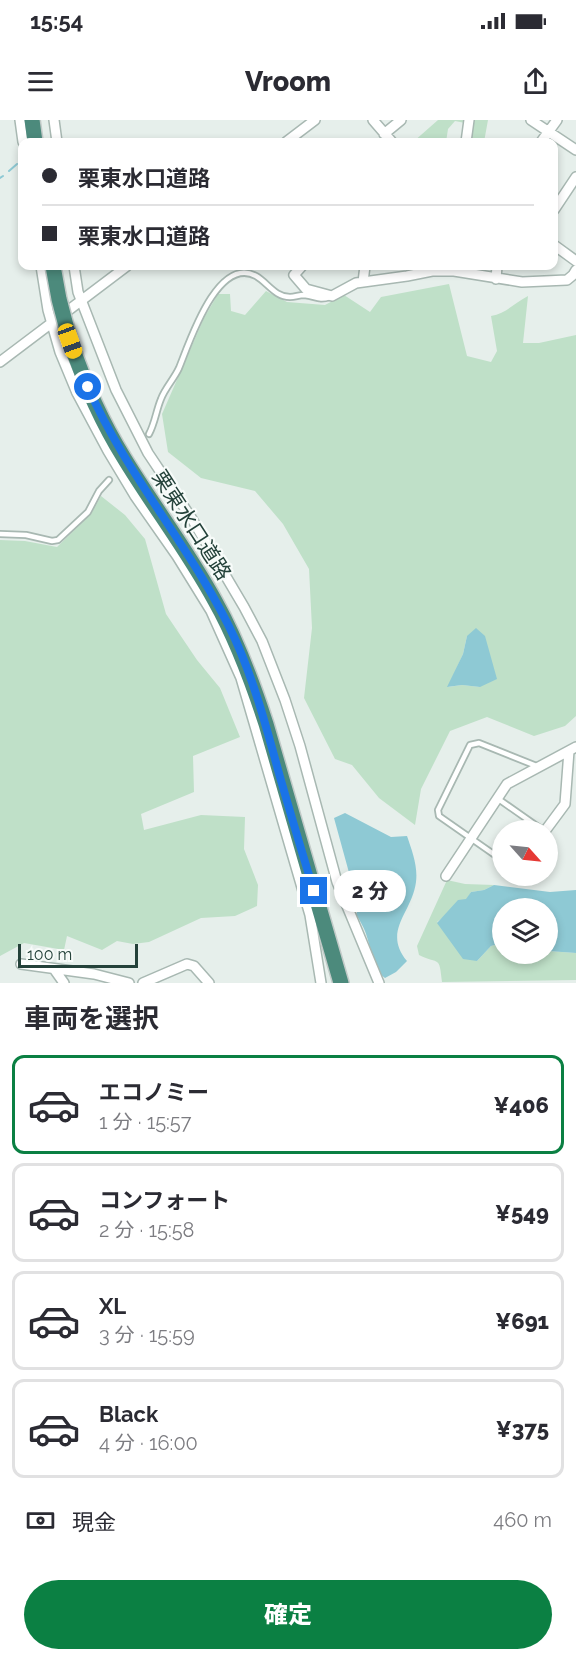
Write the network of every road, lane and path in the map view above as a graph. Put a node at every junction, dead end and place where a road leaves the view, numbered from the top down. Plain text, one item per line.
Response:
1 (20, 120) edge
2 (32, 120) edge
3 (54, 120) edge
4 (315, 120) edge
5 (373, 120) edge
6 (400, 120) edge
7 (469, 120) edge
8 (531, 120) edge
9 (556, 120) edge
10 (549, 132) junction
11 (384, 134) junction
12 (22, 138) edge
13 (34, 138) edge
14 (56, 138) edge
15 (291, 138) edge
16 (388, 138) edge
17 (467, 138) edge
18 (544, 138) edge
19 (576, 150) edge
20 (576, 177) edge
21 (558, 204) edge
22 (558, 248) edge
23 (576, 261) edge
24 (42, 270) edge
25 (54, 270) edge
26 (75, 270) edge
27 (122, 270) edge
28 (298, 270) edge
29 (364, 270) edge
30 (408, 270) edge
31 (439, 270) edge
32 (462, 270) edge
33 (497, 270) edge
34 (576, 270) edge
35 (407, 276) junction
36 (496, 279) junction
37 (363, 282) junction
38 (332, 296) junction
39 (81, 301) junction
40 (52, 323) junction
41 (0, 362) edge
42 (149, 434) dead end
43 (109, 480) dead end
44 (0, 534) edge
45 (573, 749) edge
46 (539, 767) junction
47 (497, 798) junction
48 (529, 820) edge
49 (553, 820) edge
50 (470, 838) junction
51 (492, 853) edge
52 (446, 876) dead end
53 (21, 964) dead end
54 (54, 969) junction
55 (339, 977) edge
56 (64, 983) edge
57 (129, 983) edge
58 (144, 983) edge
59 (209, 983) edge
60 (321, 983) edge
61 (379, 983) edge

1 - 12 street
2 - 13 highway
3 - 14 street
4 - 15 street
5 - 11 street
6 - 11 street
7 - 17 street
8 - 10 street
9 - 10 street
10 - 18 street
10 - 19 street
11 - 16 street
20 - 21 street
22 - 23 street
24 - 40 street
25 - 55 highway, 栗東水口道路, bridge
26 - 39 street
27 - 39 street
28 - 38 street
29 - 37 street
30 - 35 street
31 - 35 street
32 - 36 street
33 - 36 street
34 - 36 street
35 - 37 street
37 - 38 street
38 - 42 lane
39 - 40 street
39 - 61 street
40 - 41 street
40 - 60 street
43 - 44 lane
45 - 46 street
45 - 49 street
46 - 47 street
46 - 50 lane
47 - 48 lane
47 - 50 street
50 - 51 lane
50 - 52 street
53 - 54 street
54 - 56 street
54 - 57 street
58 - 59 street

